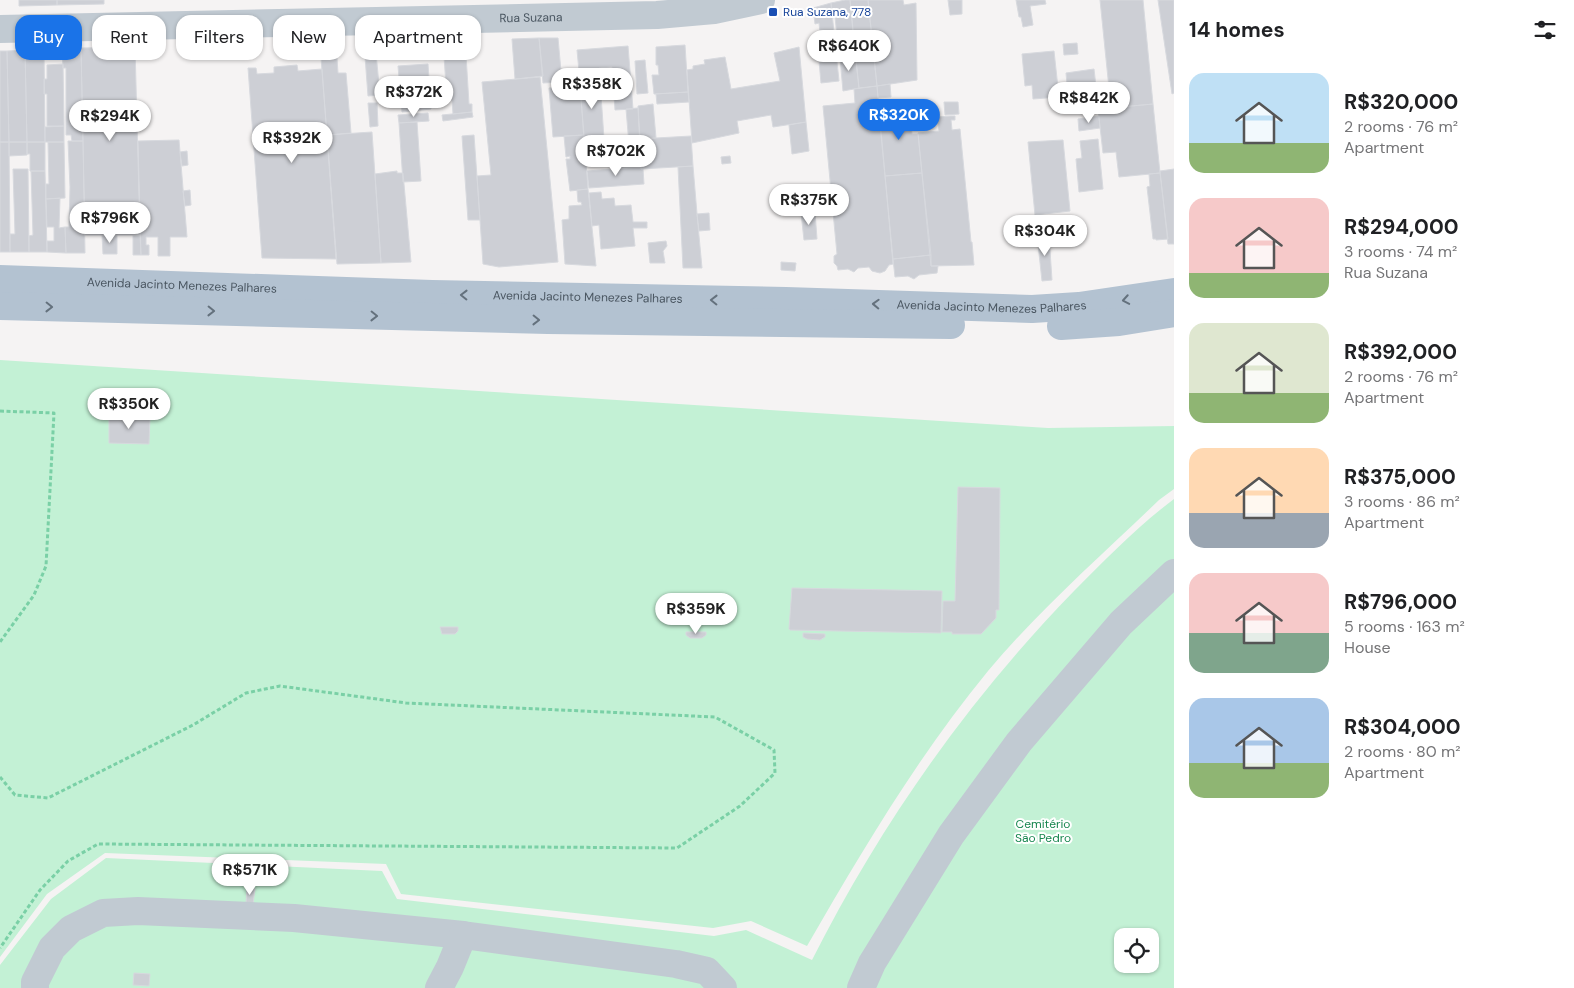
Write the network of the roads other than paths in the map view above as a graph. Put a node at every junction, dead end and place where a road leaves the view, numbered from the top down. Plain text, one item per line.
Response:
1 (761, 0) edge
2 (714, 5) edge
3 (0, 30) edge
4 (0, 279) edge
5 (1174, 292) edge
6 (160, 297) junction
7 (0, 306) edge
8 (597, 309) junction
9 (1174, 313) edge
10 (1174, 573) edge
11 (463, 935) junction
12 (35, 988) edge
13 (439, 988) edge
14 (723, 988) edge
15 (861, 988) edge

1 - 2 street, Rua Suzana
2 - 3 street, Rua Suzana
4 - 6 main road, Avenida Jacinto Menezes Palhares
5 -> 8 main road, Avenida Jacinto Menezes Palhares
7 -> 6 main road, Avenida Jacinto Menezes Palhares
6 - 8 main road, Avenida Jacinto Menezes Palhares
8 - 9 main road, Avenida Jacinto Menezes Palhares
10 - 15 street
11 - 12 street
11 - 13 street
11 - 14 street

